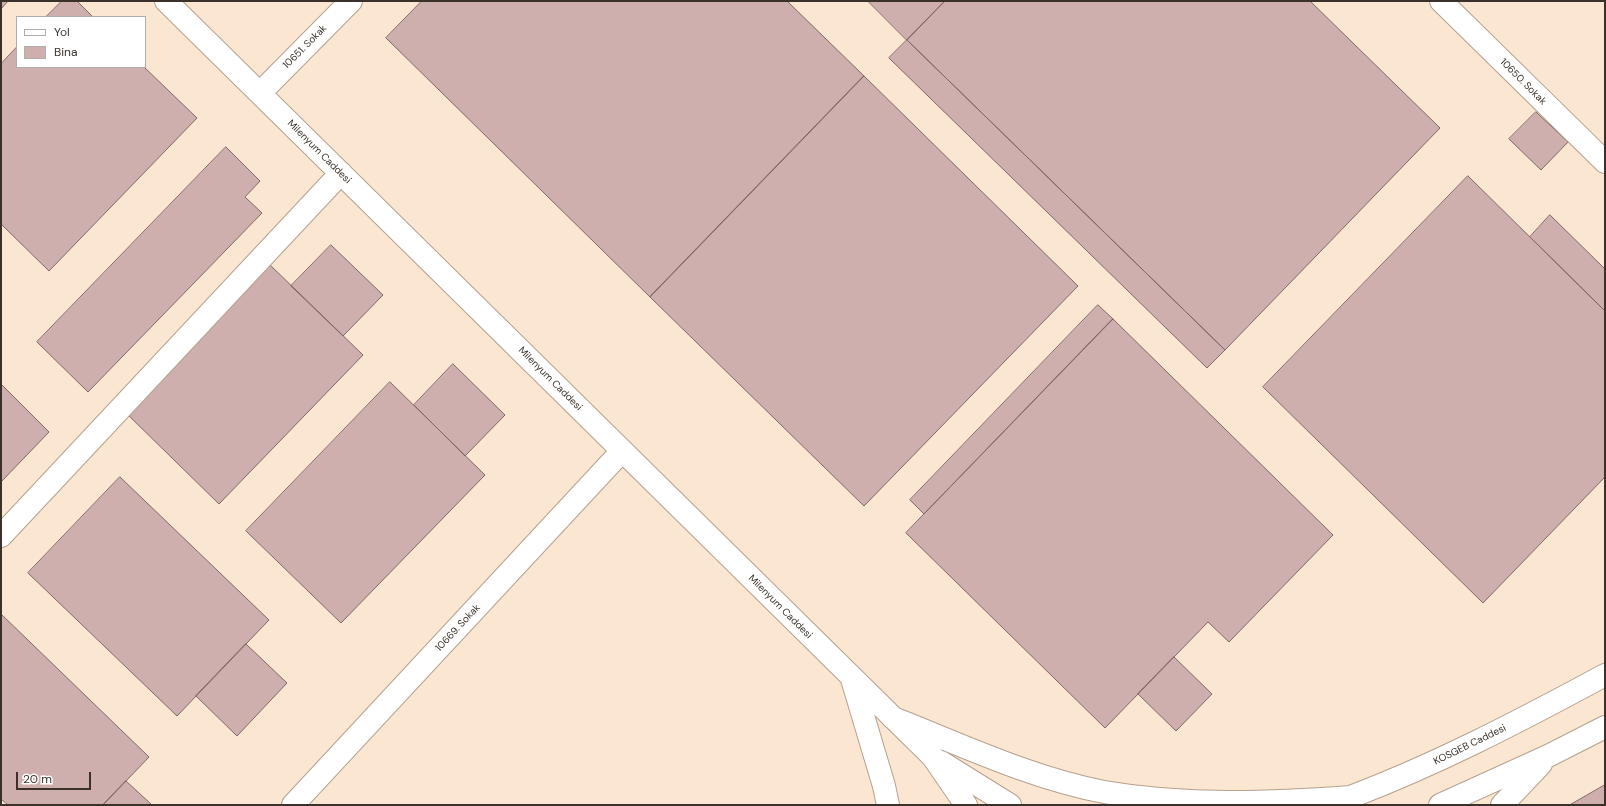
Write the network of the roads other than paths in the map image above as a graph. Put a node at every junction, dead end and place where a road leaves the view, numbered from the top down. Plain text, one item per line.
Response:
1 (166, 1) edge
2 (351, 1) edge
3 (1448, 3) edge
4 (260, 93) junction
5 (1605, 162) edge
6 (341, 174) junction
7 (622, 451) junction
8 (1, 536) edge
9 (1605, 675) edge
10 (852, 677) junction
11 (893, 718) junction
12 (1605, 727) edge
13 (1548, 756) junction
14 (933, 757) junction
15 (1351, 797) junction
16 (293, 805) edge
17 (888, 805) edge
18 (966, 805) edge
19 (1010, 805) edge
20 (1330, 805) edge
21 (1440, 805) edge
22 (1503, 805) edge

1 - 4 street, Milenyum Caddesi
2 - 4 street, 10651. Sokak
3 - 5 street, 10650. Sokak
4 - 6 street, Milenyum Caddesi
6 - 7 street, Milenyum Caddesi
6 - 8 street
7 - 10 street, Milenyum Caddesi
7 - 16 street, 10669. Sokak
9 - 15 street, KOSGEB Caddesi
10 - 11 street, Milenyum Caddesi
10 - 17 street
11 - 14 street, Milenyum Caddesi
11 - 15 street
12 - 13 street
13 - 21 street
13 - 22 street
14 - 18 street, Milenyum Caddesi
14 - 19 street, Milenyum Caddesi
15 - 20 street, KOSGEB Caddesi

